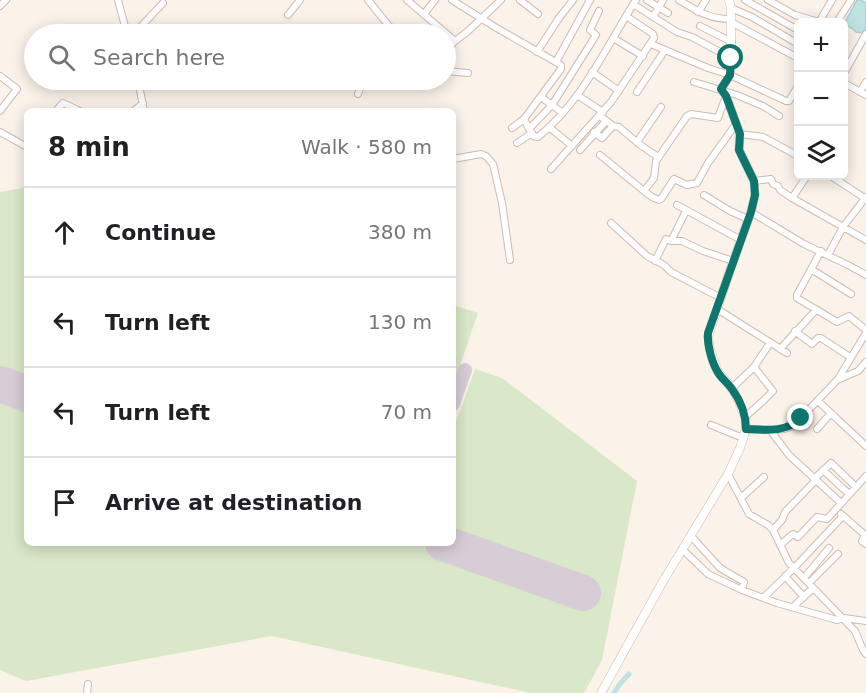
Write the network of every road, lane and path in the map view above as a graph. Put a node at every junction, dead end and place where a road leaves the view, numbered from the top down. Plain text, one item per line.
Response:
1 (6, 0) edge
2 (118, 0) edge
3 (300, 0) edge
4 (368, 0) edge
5 (407, 0) edge
6 (435, 0) edge
7 (452, 0) edge
8 (501, 0) edge
9 (520, 0) edge
10 (573, 0) edge
11 (590, 0) edge
12 (647, 0) edge
13 (663, 0) edge
14 (706, 0) edge
15 (745, 0) edge
16 (769, 0) edge
17 (832, 0) edge
18 (851, 0) edge
19 (677, 1) edge
20 (635, 2) edge
21 (163, 3) dead end
22 (730, 4) edge
23 (0, 6) edge
24 (658, 7) junction
25 (599, 11) dead end
26 (698, 12) junction
27 (668, 13) dead end
28 (424, 14) junction
29 (538, 14) dead end
30 (288, 15) dead end
31 (626, 16) junction
32 (652, 17) junction
33 (481, 18) junction
34 (805, 18) edge
35 (821, 18) edge
36 (840, 18) edge
37 (731, 21) junction
38 (578, 23) junction
39 (124, 24) edge
40 (143, 24) edge
41 (387, 24) edge
42 (435, 24) edge
43 (700, 26) dead end
44 (794, 28) edge
45 (590, 30) junction
46 (866, 34) edge
47 (613, 38) junction
48 (456, 40) edge
49 (732, 42) junction
50 (794, 42) edge
51 (651, 44) junction
52 (665, 50) junction
53 (537, 51) junction
54 (643, 56) junction
55 (794, 56) edge
56 (731, 58) junction
57 (556, 62) junction
58 (456, 72) edge
59 (592, 72) junction
60 (844, 72) edge
61 (468, 73) dead end
62 (730, 75) junction
63 (0, 76) edge
64 (694, 82) dead end
65 (866, 82) edge
66 (848, 86) edge
67 (140, 90) edge
68 (359, 90) edge
69 (619, 91) junction
70 (637, 92) dead end
71 (724, 92) junction
72 (794, 93) edge
73 (863, 93) edge
74 (358, 94) dead end
75 (577, 95) junction
76 (541, 97) junction
77 (143, 104) junction
78 (552, 105) junction
79 (661, 107) dead end
80 (59, 108) edge
81 (74, 108) edge
82 (138, 108) edge
83 (144, 108) edge
84 (0, 111) edge
85 (563, 113) junction
86 (601, 114) junction
87 (779, 116) dead end
88 (524, 119) junction
89 (606, 121) junction
90 (736, 124) junction
91 (613, 126) junction
92 (549, 127) junction
93 (512, 128) dead end
94 (589, 128) junction
95 (530, 131) junction
96 (0, 132) edge
97 (595, 133) junction
98 (740, 134) junction
99 (637, 142) junction
100 (517, 143) dead end
101 (24, 145) edge
102 (572, 146) junction
103 (580, 150) dead end
104 (794, 154) edge
105 (600, 156) dead end
106 (658, 157) junction
107 (456, 158) edge
108 (551, 169) dead end
109 (804, 180) edge
110 (839, 180) edge
111 (754, 181) junction
112 (645, 191) junction
113 (704, 195) dead end
114 (792, 198) junction
115 (865, 198) edge
116 (677, 205) dead end
117 (686, 211) junction
118 (750, 215) junction
119 (611, 223) dead end
120 (843, 227) junction
121 (741, 240) junction
122 (866, 240) edge
123 (671, 242) junction
124 (821, 251) junction
125 (829, 255) junction
126 (510, 260) dead end
127 (656, 261) junction
128 (733, 261) junction
129 (812, 269) junction
130 (866, 275) edge
131 (852, 294) dead end
132 (721, 298) junction
133 (717, 309) junction
134 (816, 310) junction
135 (795, 331) junction
136 (866, 332) edge
137 (770, 343) junction
138 (780, 349) junction
139 (787, 353) dead end
140 (850, 357) junction
141 (866, 362) edge
142 (754, 368) junction
143 (837, 380) junction
144 (732, 388) junction
145 (818, 401) junction
146 (831, 413) junction
147 (745, 417) junction
148 (711, 425) dead end
149 (746, 428) junction
150 (818, 429) dead end
151 (770, 430) junction
152 (743, 438) junction
153 (866, 446) edge
154 (823, 470) junction
155 (728, 474) junction
156 (764, 477) dead end
157 (865, 477) edge
158 (815, 479) junction
159 (856, 487) junction
160 (849, 494) junction
161 (741, 498) junction
162 (842, 503) junction
163 (836, 509) junction
164 (843, 516) junction
165 (772, 530) junction
166 (691, 536) junction
167 (866, 544) edge
168 (780, 545) junction
169 (829, 548) dead end
170 (682, 549) junction
171 (838, 554) dead end
172 (794, 568) junction
173 (785, 576) junction
174 (804, 578) junction
175 (811, 585) junction
176 (742, 590) junction
177 (804, 597) junction
178 (763, 598) junction
179 (793, 607) junction
180 (844, 618) junction
181 (866, 621) edge
182 (866, 654) edge
183 (88, 684) dead end
184 (87, 693) edge
185 (600, 693) edge

1 - 23 street
2 - 39 street
3 - 30 street
4 - 41 street
5 - 28 street
6 - 28 street
7 - 33 street
8 - 33 street
9 - 29 street
10 - 53 street
11 - 38 street
12 - 24 street
13 - 24 street
14 - 26 street
15 - 44 street
16 - 34 street
17 - 35 street
18 - 36 street
19 - 26 street
20 - 31 street
20 - 32 street
21 - 40 street
22 - 37 street
22 - 50 street
24 - 27 street
24 - 32 street
25 - 45 street
26 - 37 street
28 - 42 street
31 - 47 street
31 - 51 street
32 - 56 street
33 - 48 street
33 - 53 street
37 - 49 street
37 - 55 street
38 - 45 street
38 - 57 street
43 - 49 street
45 - 78 street
46 - 60 street
47 - 54 street
47 - 59 street
49 - 56 street
51 - 52 street
51 - 54 street
52 - 62 street
52 - 70 street
53 - 57 street
54 - 69 street
56 - 62 street
57 - 76 street
58 - 61 street
59 - 69 street
59 - 75 street
62 - 71 street
62 - 72 street
63 - 84 street
64 - 71 street
65 - 73 street
66 - 73 street
67 - 77 street
68 - 74 street
69 - 86 street
71 - 87 street
71 - 90 street
71 - 106 street
75 - 85 street
75 - 86 street
76 - 78 street
76 - 88 street
77 - 82 street
77 - 83 street
78 - 85 street
78 - 95 street
79 - 99 street
80 - 81 street
85 - 92 street
86 - 89 street
86 - 94 street
88 - 93 street
88 - 95 street
89 - 91 street
89 - 97 street
90 - 98 street
90 - 112 street
91 - 97 street
91 - 99 street
92 - 95 street
92 - 102 street
94 - 97 street
94 - 102 street
95 - 100 street
96 - 101 street
97 - 103 street
98 - 104 street
98 - 111 street
99 - 106 street
102 - 108 street
105 - 112 street
106 - 112 street
107 - 126 street
109 - 114 street
110 - 115 street
111 - 114 street
111 - 118 street
113 - 118 street
114 - 120 street
115 - 120 street
116 - 117 street
117 - 121 street
117 - 123 street
118 - 121 street
118 - 124 street
119 - 127 street
120 - 122 street
120 - 125 street
121 - 128 street
123 - 127 street
123 - 128 street
124 - 125 street
124 - 129 street
125 - 130 street
127 - 132 street
128 - 132 street
129 - 131 street
129 - 134 street
132 - 133 street
133 - 137 street
133 - 144 street
134 - 135 street
134 - 136 street
135 - 138 street
135 - 140 street
136 - 140 street
137 - 138 street
137 - 142 street
138 - 139 street
140 - 143 street
141 - 143 street
142 - 144 street
142 - 147 street
143 - 145 street
144 - 147 street
145 - 146 street
145 - 151 street
146 - 150 street
146 - 153 street
147 - 149 street
148 - 152 street
149 - 151 street
149 - 152 street
151 - 158 street
152 - 155 street
154 - 158 street
154 - 159 street
154 - 160 street
155 - 161 street
155 - 166 street
156 - 161 street
157 - 159 street
158 - 162 street
158 - 165 street
159 - 160 street
160 - 162 street
161 - 165 street
162 - 163 street
163 - 164 street
163 - 168 street
164 - 167 street
164 - 172 street
165 - 168 street
166 - 170 street
166 - 176 street
168 - 172 street
169 - 174 street
170 - 176 street
170 - 185 street
171 - 175 street
172 - 173 street
172 - 174 street
173 - 177 street
173 - 178 street
174 - 175 street
175 - 177 street
175 - 180 street
176 - 178 street
177 - 179 street
178 - 179 street
179 - 180 street
180 - 181 street
180 - 182 street
183 - 184 street

